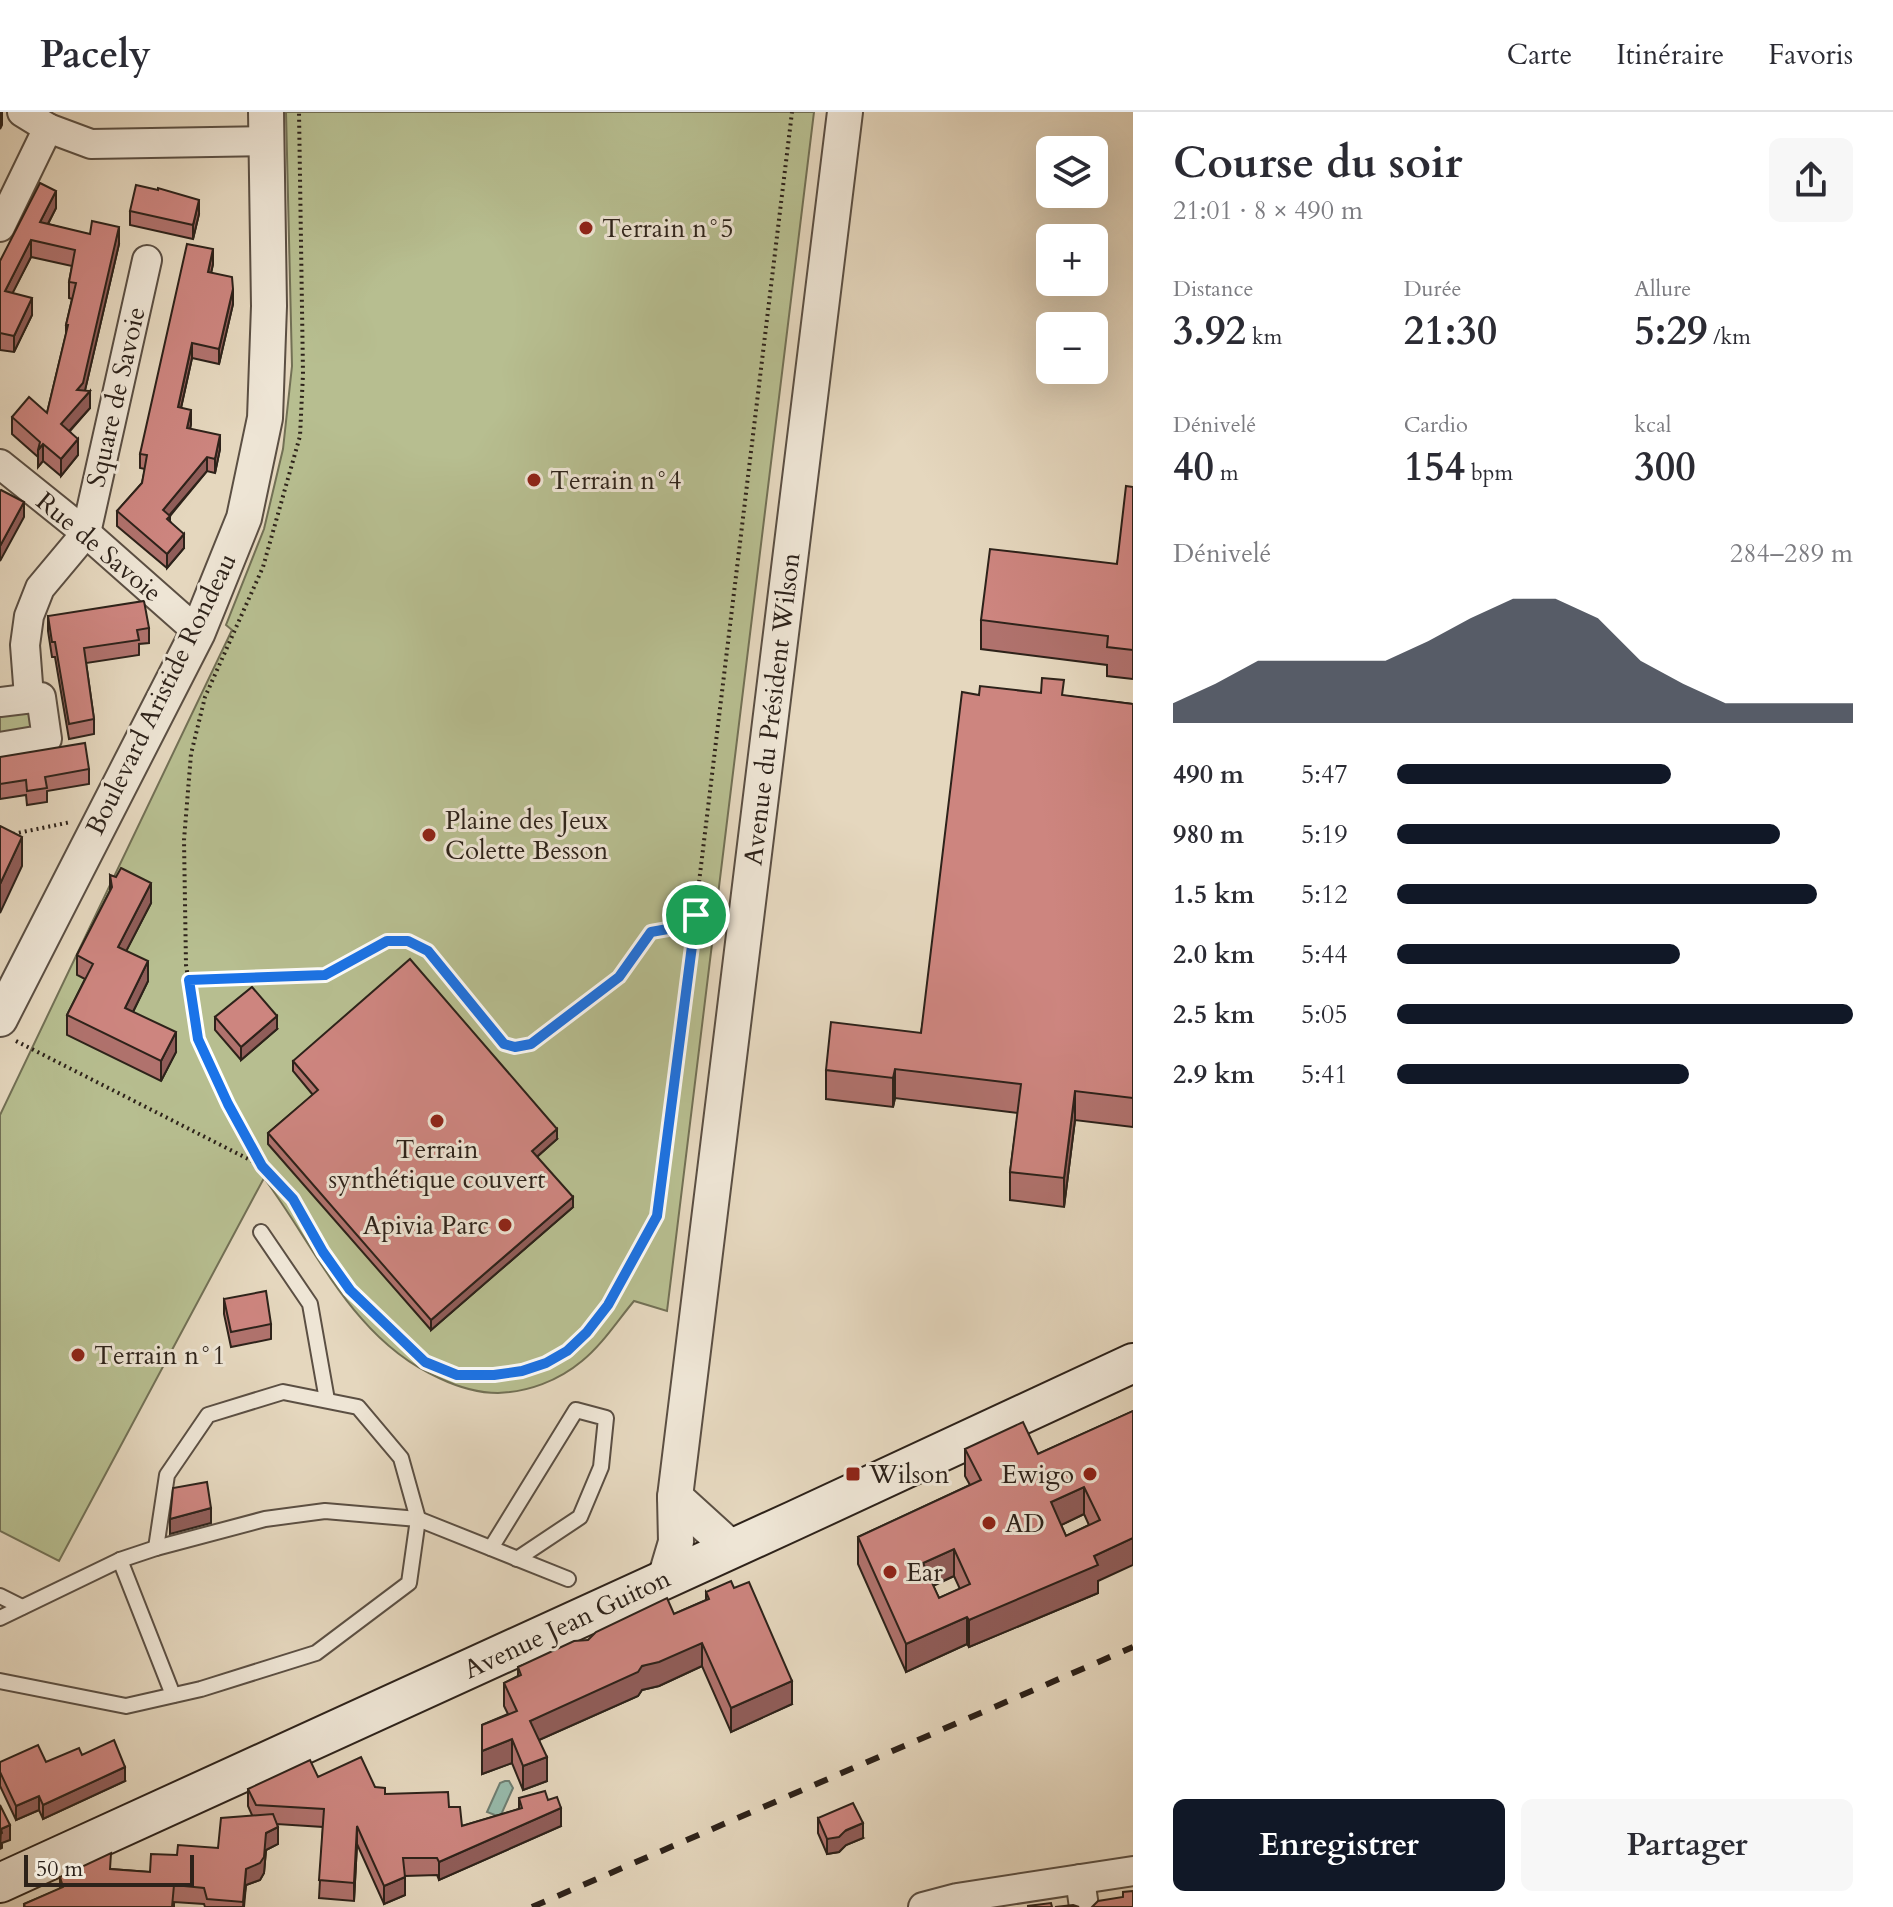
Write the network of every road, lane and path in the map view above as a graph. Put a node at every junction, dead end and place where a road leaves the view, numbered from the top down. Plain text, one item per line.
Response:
1 (22, 112) edge
2 (299, 112) edge
3 (792, 112) edge
4 (845, 112) edge
5 (266, 127) edge
6 (48, 128) junction
7 (0, 227) edge
8 (147, 260) dead end
9 (0, 464) edge
10 (86, 533) junction
11 (198, 632) junction
12 (29, 697) junction
13 (0, 702) edge
14 (0, 747) edge
15 (104, 815) junction
16 (0, 836) edge
17 (696, 915) junction
18 (189, 980) junction
19 (5, 1028) edge
20 (262, 1166) junction
21 (261, 1232) dead end
22 (1133, 1363) edge
23 (327, 1400) junction
24 (675, 1497) junction
25 (418, 1519) junction
26 (156, 1548) junction
27 (491, 1548) junction
28 (731, 1548) junction
29 (517, 1559) junction
30 (120, 1560) junction
31 (568, 1579) dead end
32 (665, 1579) junction
33 (0, 1596) edge
34 (22, 1607) junction
35 (0, 1618) edge
36 (0, 1681) edge
37 (173, 1695) junction
38 (1133, 1871) edge
39 (0, 1883) edge
40 (1082, 1893) edge
41 (923, 1907) edge

1 - 6 street
2 - 18 path
3 - 17 path
4 - 24 street, Avenue du Président Wilson
5 - 6 street
5 - 11 street, Boulevard Aristide Rondeau
6 - 7 street
8 - 10 street, Square de Savoie
9 - 10 street, Rue de Savoie
10 - 11 street, Rue de Savoie
10 - 12 street
11 - 15 street, Boulevard Aristide Rondeau
12 - 13 street
12 - 14 street
15 - 16 path
15 - 19 street, Boulevard Aristide Rondeau
17 - 18 path
17 - 20 path
18 - 20 path
19 - 20 path
21 - 23 lane
22 - 28 main road, Avenue Jean Guiton
23 - 25 lane
23 - 26 lane
24 - 28 street
24 - 32 street, Avenue du Président Wilson
25 - 26 lane
25 - 27 lane
25 - 37 lane
26 - 30 lane
27 - 29 lane
27 - 29 lane
28 - 32 main road, Avenue Jean Guiton
29 - 31 lane
30 - 34 lane
30 - 37 lane
32 - 39 main road, Avenue Jean Guiton
33 - 34 lane
34 - 35 lane
36 - 37 lane
38 - 40 street
40 - 41 street

